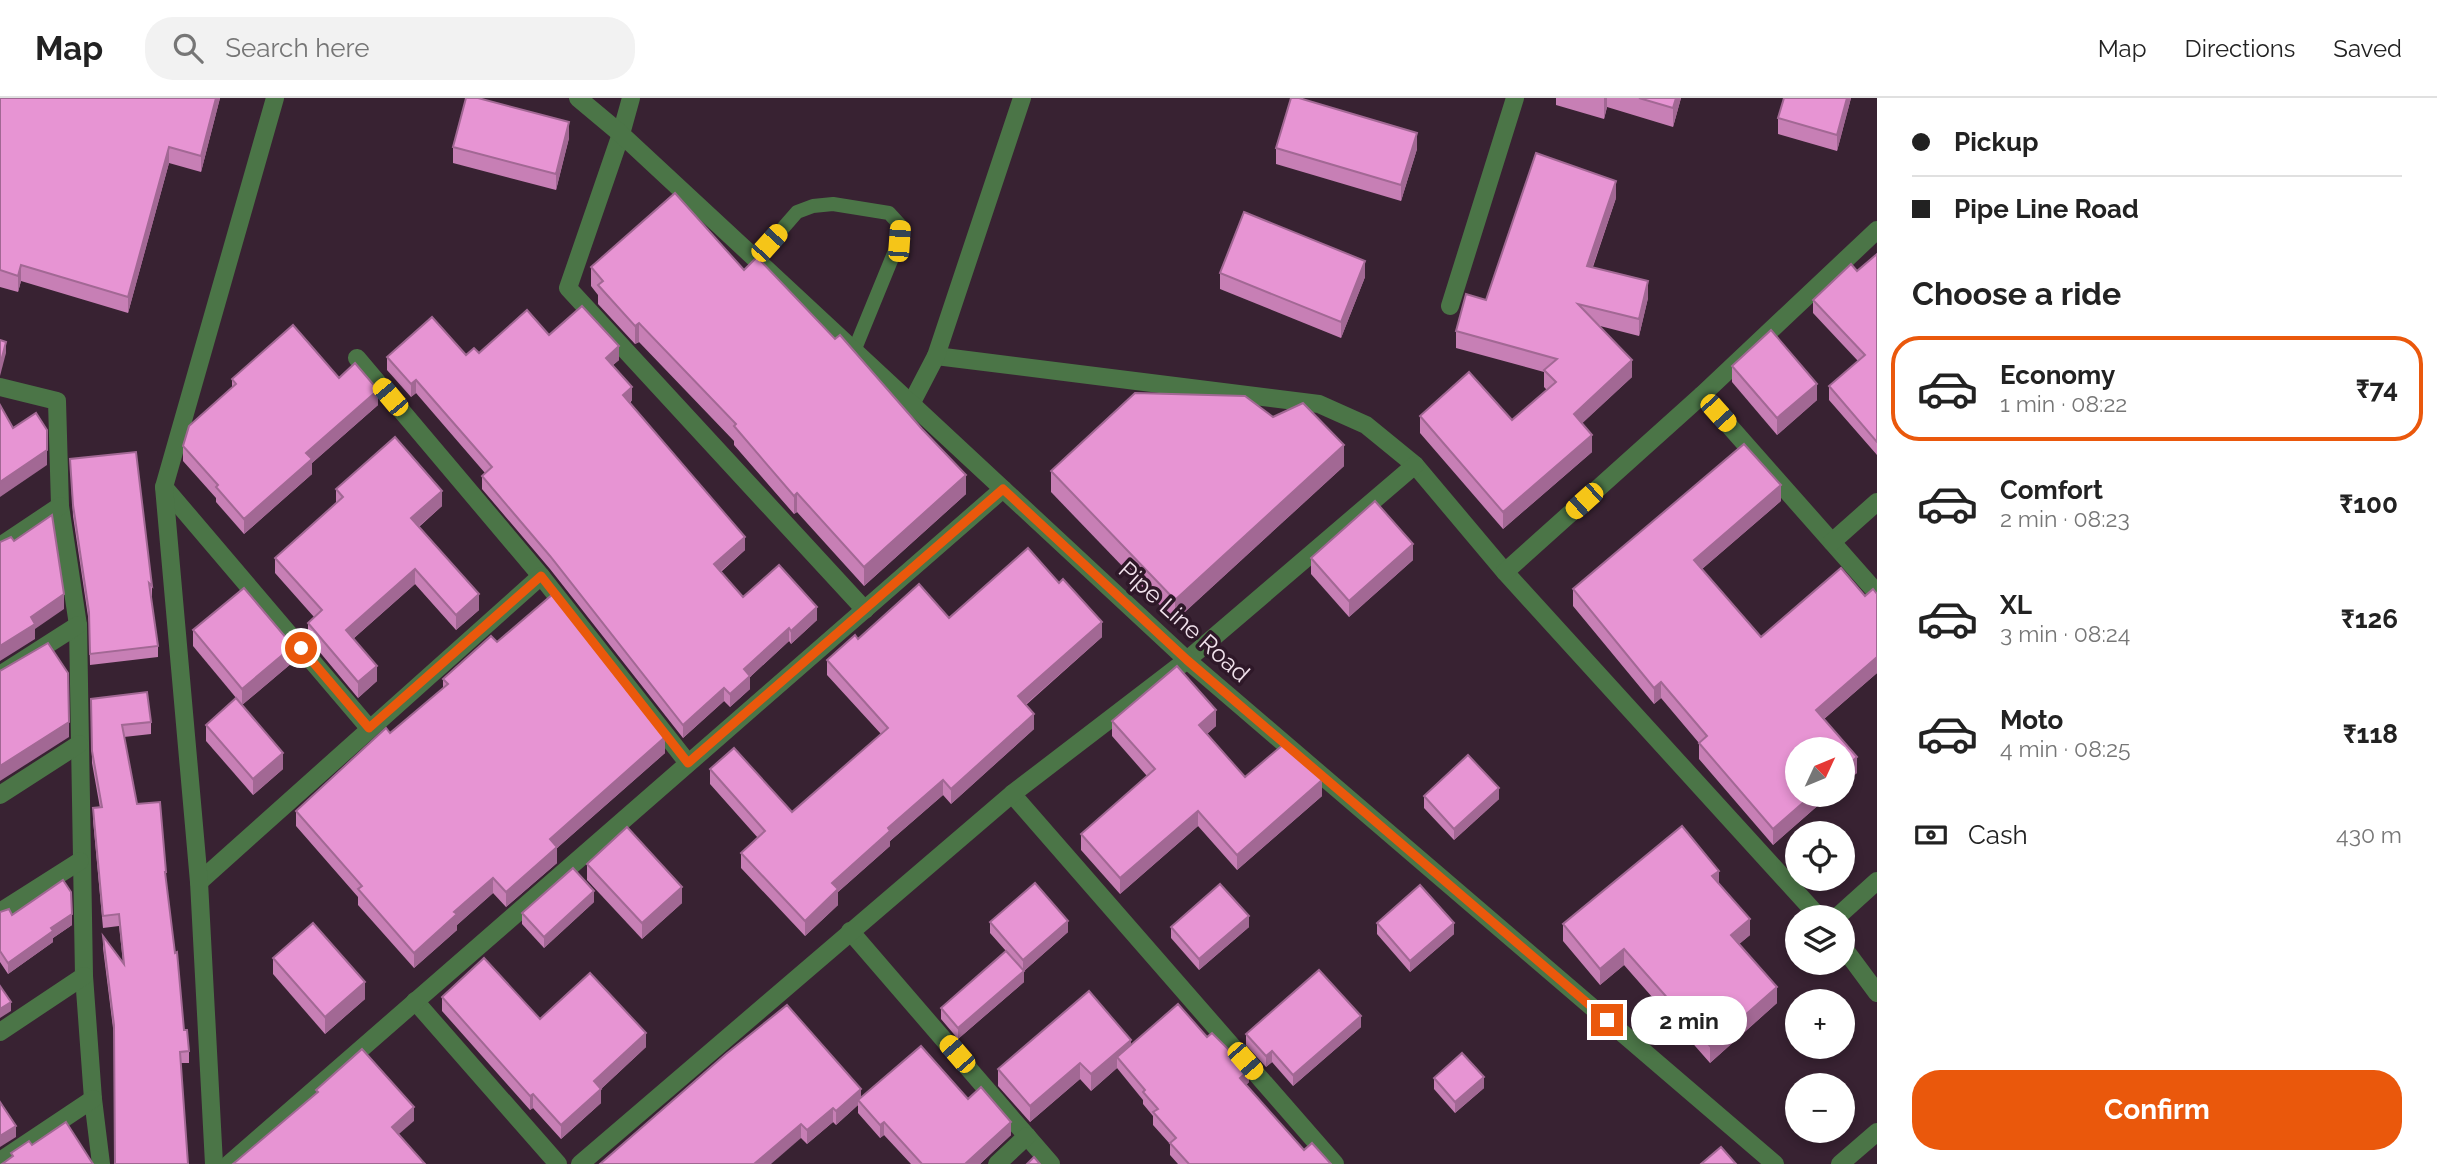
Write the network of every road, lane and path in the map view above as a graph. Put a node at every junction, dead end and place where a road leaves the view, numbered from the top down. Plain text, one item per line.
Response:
1 (275, 98) edge
2 (578, 98) edge
3 (631, 98) edge
4 (1022, 98) edge
5 (1515, 98) edge
6 (621, 134) junction
7 (1877, 230) edge
8 (755, 259) junction
9 (1450, 306) dead end
10 (854, 351) junction
11 (936, 356) junction
12 (357, 358) dead end
13 (0, 387) edge
14 (1702, 395) junction
15 (911, 404) junction
16 (1415, 465) junction
17 (164, 487) junction
18 (1003, 489) junction
19 (1877, 502) edge
20 (60, 506) junction
21 (1832, 542) junction
22 (0, 546) edge
23 (1505, 572) junction
24 (541, 576) junction
25 (1877, 593) edge
26 (865, 610) junction
27 (78, 625) junction
28 (1187, 660) junction
29 (0, 675) edge
30 (369, 728) junction
31 (79, 744) junction
32 (688, 763) junction
33 (1012, 794) junction
34 (0, 795) edge
35 (80, 860) junction
36 (1877, 881) edge
37 (199, 882) junction
38 (1808, 905) edge
39 (1850, 905) edge
40 (0, 912) edge
41 (850, 931) junction
42 (1855, 963) edge
43 (84, 976) junction
44 (1877, 993) edge
45 (415, 1001) junction
46 (0, 1032) edge
47 (93, 1099) junction
48 (1877, 1132) edge
49 (1027, 1136) junction
50 (0, 1161) edge
51 (102, 1164) edge
52 (214, 1164) edge
53 (229, 1164) edge
54 (558, 1164) edge
55 (580, 1164) edge
56 (997, 1164) edge
57 (1051, 1164) edge
58 (1335, 1164) edge
59 (1775, 1164) edge
60 (1840, 1164) edge

1 - 17 street
2 - 6 street, Pipe Line Road
3 - 6 street
4 - 11 street
5 - 9 street
6 - 8 street, Pipe Line Road
6 - 26 street
7 - 14 street
8 - 10 street, Pipe Line Road
8 - 10 lane
10 - 15 street, Pipe Line Road
11 - 15 street
11 - 16 street
12 - 24 street
13 - 20 street
14 - 21 street
14 - 23 street
15 - 18 street, Pipe Line Road
16 - 23 street
16 - 28 street
17 - 30 street
17 - 37 street
18 - 26 street
18 - 28 street, Pipe Line Road
19 - 21 street
20 - 22 street
20 - 27 street
21 - 25 street
23 - 38 street
24 - 30 street
24 - 32 street
26 - 32 street
27 - 29 street
27 - 31 street
28 - 33 street
28 - 59 street, Pipe Line Road
30 - 37 street
31 - 34 street
31 - 35 street
32 - 45 street
33 - 41 street
33 - 58 street
35 - 40 street
35 - 43 street
36 - 39 street
37 - 52 street
41 - 49 street
41 - 55 street
42 - 44 street
43 - 46 street
43 - 47 street
45 - 53 street
45 - 54 street
47 - 50 street
47 - 51 street
48 - 60 street
49 - 56 street
49 - 57 street

